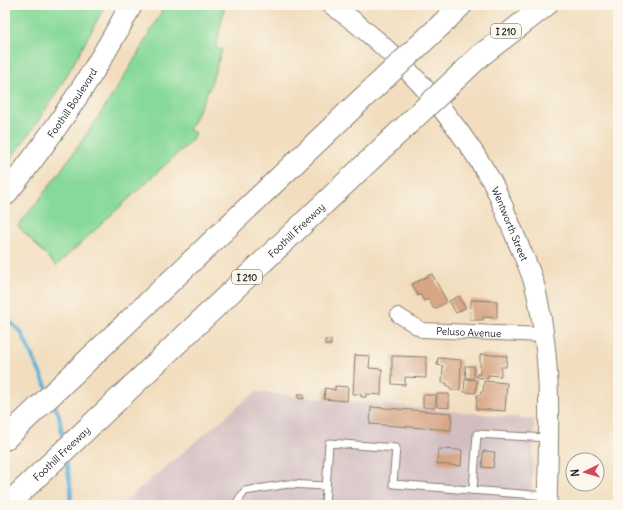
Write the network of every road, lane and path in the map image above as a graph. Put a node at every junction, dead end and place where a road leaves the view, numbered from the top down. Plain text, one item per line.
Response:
1 (131, 5) edge
2 (332, 5) edge
3 (462, 5) edge
4 (533, 5) edge
5 (546, 5) edge
6 (480, 56) junction
7 (5, 195) edge
8 (398, 315) dead end
9 (544, 335) junction
10 (548, 438) junction
11 (5, 439) edge
12 (326, 486) junction
13 (473, 490) junction
14 (547, 501) edge
15 (7, 505) edge
16 (235, 505) edge
17 (325, 505) edge

1 - 7 main road, Foothill Boulevard
2 - 9 main road, Wentworth Street
3 - 11 main road, bridge
4 - 6 main road, Foothill Freeway / I 210
5 - 6 main road
6 - 15 main road, Foothill Freeway / I 210, bridge
8 - 9 street, Peluso Avenue
9 - 10 main road, Wentworth Street
10 - 13 lane
10 - 14 main road, Wentworth Street
12 - 13 lane
12 - 16 lane
12 - 17 lane
13 - 14 lane

